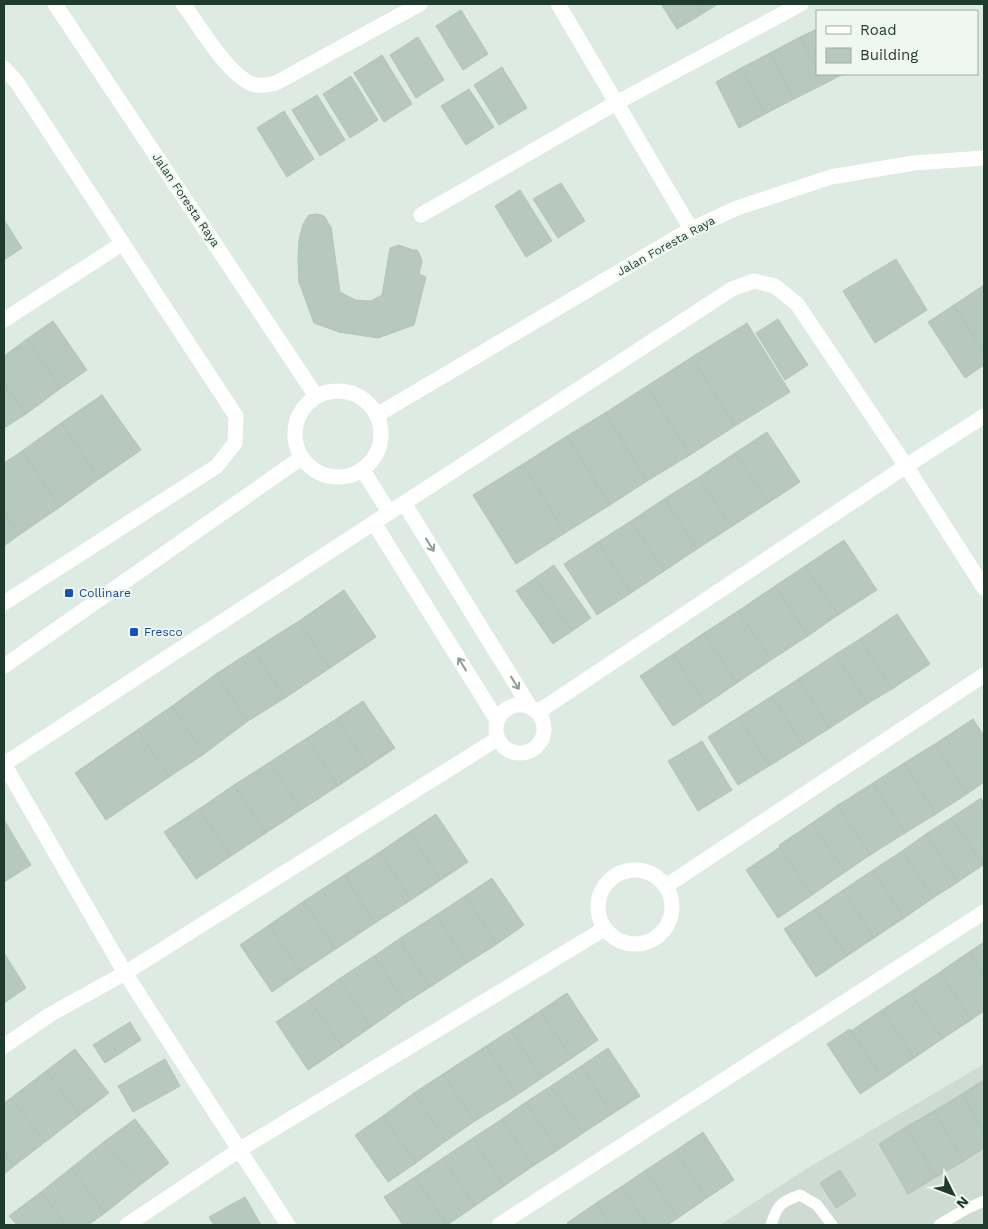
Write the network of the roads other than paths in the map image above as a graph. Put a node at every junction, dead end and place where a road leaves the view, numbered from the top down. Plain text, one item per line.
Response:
1 (55, 4) edge
2 (183, 4) edge
3 (420, 4) edge
4 (558, 4) edge
5 (801, 4) edge
6 (4, 68) edge
7 (616, 103) junction
8 (984, 158) edge
9 (421, 215) dead end
10 (691, 229) junction
11 (123, 243) junction
12 (4, 320) edge
13 (316, 396) junction
14 (377, 415) junction
15 (984, 416) edge
16 (301, 458) junction
17 (906, 466) junction
18 (362, 469) junction
19 (404, 503) junction
20 (389, 512) junction
21 (374, 523) junction
22 (984, 588) edge
23 (4, 603) edge
24 (4, 666) edge
25 (984, 675) edge
26 (534, 709) junction
27 (497, 720) junction
28 (497, 739) junction
29 (4, 764) edge
30 (666, 886) junction
31 (984, 912) edge
32 (604, 929) junction
33 (125, 973) junction
34 (4, 1046) edge
35 (239, 1150) junction
36 (984, 1201) edge
37 (127, 1225) edge
38 (288, 1225) edge
39 (499, 1225) edge
40 (771, 1225) edge
41 (832, 1225) edge
42 (939, 1225) edge

1 - 13 street, Jalan Foresta Raya
2 - 3 street
4 - 7 street
5 - 7 street
6 - 11 street
7 - 9 street
7 - 10 street
8 - 10 street, Jalan Foresta Raya
10 - 14 street, Jalan Foresta Raya
11 - 12 street
11 - 23 street
13 - 14 street
13 - 16 street
14 - 18 street
15 - 17 street
16 - 18 street
16 - 24 street
17 - 19 street
17 - 22 street
17 - 26 street
18 - 20 street
19 - 20 street
19 -> 26 street
20 - 21 street
27 -> 21 street
21 - 29 street
25 - 30 street
26 - 27 street
26 - 28 street
27 - 28 street
28 - 33 street
29 - 33 street
30 - 32 street
30 - 32 street
31 - 39 street
32 - 35 street
33 - 34 street
33 - 35 street
35 - 37 street
35 - 38 street
36 - 42 lane
40 - 41 lane

